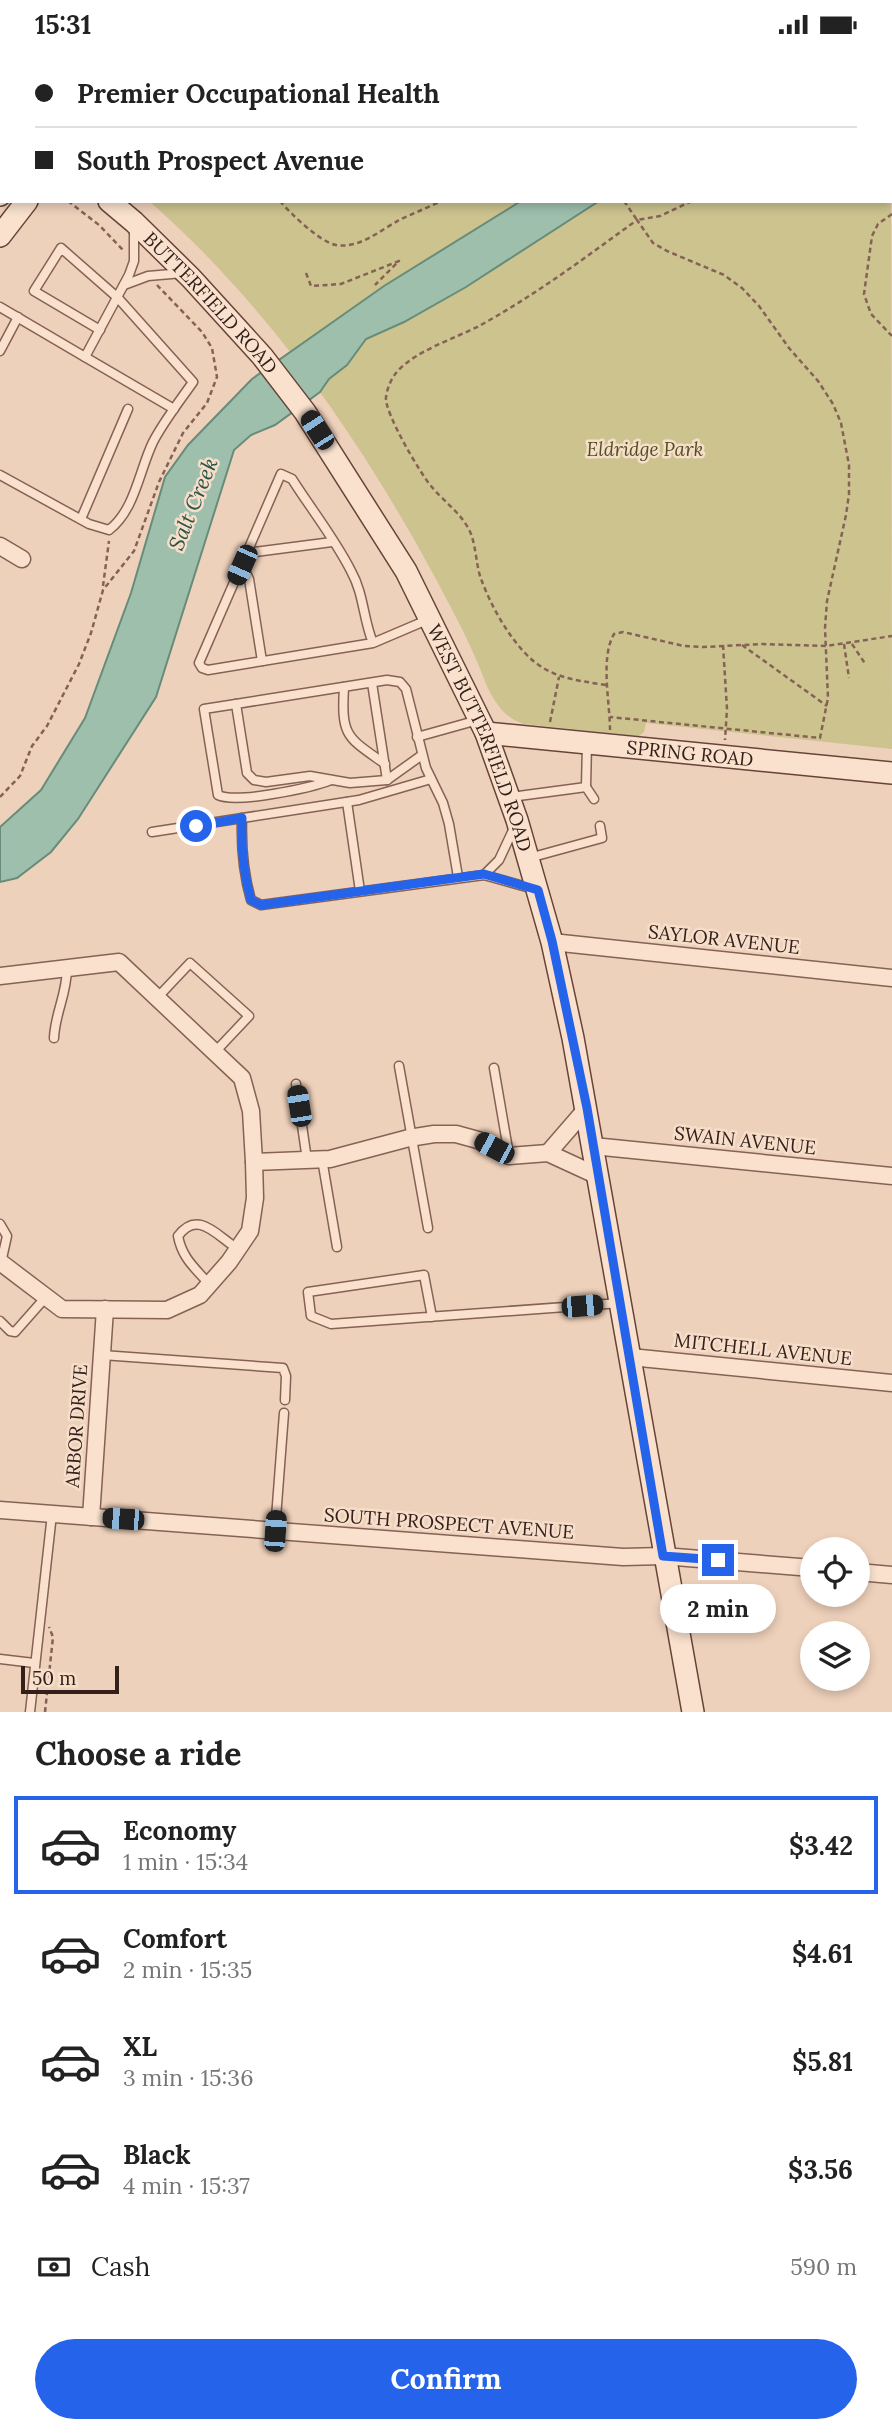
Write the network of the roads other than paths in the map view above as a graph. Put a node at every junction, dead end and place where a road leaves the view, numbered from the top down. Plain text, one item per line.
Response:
1 (25, 203) edge
2 (111, 203) edge
3 (134, 222) junction
4 (0, 236) edge
5 (186, 273) junction
6 (124, 285) junction
7 (118, 298) junction
8 (1, 307) edge
9 (19, 317) junction
10 (100, 330) junction
11 (0, 351) edge
12 (85, 357) junction
13 (128, 409) dead end
14 (174, 409) junction
15 (305, 412) joint
16 (0, 475) edge
17 (81, 519) junction
18 (332, 542) junction
19 (0, 547) edge
20 (247, 553) junction
21 (22, 559) dead end
22 (242, 565) junction
23 (429, 619) junction
24 (373, 643) junction
25 (262, 661) junction
26 (372, 683) junction
27 (344, 687) junction
28 (236, 704) junction
29 (483, 727) junction
30 (417, 737) junction
31 (587, 743) junction
32 (422, 755) junction
33 (384, 764) junction
34 (892, 773) edge
35 (432, 779) junction
36 (332, 780) junction
37 (387, 780) junction
38 (586, 787) junction
39 (509, 798) junction
40 (594, 799) dead end
41 (347, 802) junction
42 (242, 818) junction
43 (517, 820) junction
44 (600, 826) dead end
45 (152, 832) dead end
46 (529, 858) junction
47 (484, 874) junction
48 (458, 877) junction
49 (538, 890) junction
50 (360, 891) junction
51 (552, 941) junction
52 (67, 968) junction
53 (0, 976) edge
54 (892, 978) edge
55 (157, 998) junction
56 (54, 1038) dead end
57 (215, 1052) junction
58 (399, 1066) dead end
59 (494, 1068) dead end
60 (296, 1084) dead end
61 (587, 1108) junction
62 (413, 1137) junction
63 (593, 1146) junction
64 (548, 1153) junction
65 (509, 1156) junction
66 (315, 1160) junction
67 (254, 1162) junction
68 (598, 1175) junction
69 (892, 1176) edge
70 (0, 1224) edge
71 (428, 1228) dead end
72 (337, 1247) dead end
73 (238, 1249) junction
74 (0, 1262) edge
75 (209, 1284) junction
76 (45, 1298) junction
77 (620, 1303) junction
78 (105, 1310) junction
79 (432, 1317) junction
80 (0, 1321) edge
81 (102, 1355) junction
82 (630, 1357) junction
83 (892, 1383) edge
84 (285, 1401) dead end
85 (284, 1413) dead end
86 (0, 1510) edge
87 (52, 1514) junction
88 (91, 1517) junction
89 (275, 1531) junction
90 (663, 1556) junction
91 (800, 1567) edge
92 (870, 1573) edge
93 (892, 1575) edge
94 (0, 1659) edge
95 (34, 1663) junction
96 (30, 1712) edge
97 (693, 1712) edge

1 - 4 main road
2 - 3 main road, BUTTERFIELD ROAD
3 - 5 main road, BUTTERFIELD ROAD
3 - 6 lane
5 - 6 lane
5 - 15 main road, BUTTERFIELD ROAD
6 - 7 lane
7 - 10 lane
7 - 10 lane
7 - 14 lane
8 - 9 lane
9 - 11 lane
9 - 12 lane
10 - 12 lane
12 - 14 lane
13 - 17 lane
14 - 17 lane
15 - 23 main road, WEST BUTTERFIELD ROAD
16 - 17 lane
18 - 20 lane
18 - 20 lane
18 - 24 lane
19 - 21 street
20 - 22 lane
22 - 25 lane
22 - 25 lane
23 - 24 lane
23 - 29 main road, WEST BUTTERFIELD ROAD
24 - 25 lane
26 - 27 lane
26 - 30 lane
26 - 33 lane
27 - 28 lane
27 - 33 lane
28 - 36 lane
28 - 36 lane
29 - 30 lane
29 - 31 main road, SPRING ROAD
29 - 39 main road, WEST BUTTERFIELD ROAD
30 - 32 lane
31 - 34 main road, SPRING ROAD
31 - 38 lane
32 - 35 lane
32 - 37 lane
33 - 37 lane
35 - 41 lane
35 - 48 lane
36 - 37 lane
38 - 39 lane
38 - 40 lane
39 - 43 main road, WEST BUTTERFIELD ROAD
41 - 42 lane
41 - 50 lane
42 - 45 lane
42 - 50 lane
43 - 46 main road, WEST BUTTERFIELD ROAD
43 - 47 lane
44 - 46 lane
46 - 49 main road, WEST BUTTERFIELD ROAD
47 - 48 lane
47 - 49 lane
48 - 50 lane
49 - 51 main road, WEST BUTTERFIELD ROAD
51 - 54 street, SAYLOR AVENUE
51 - 61 main road, WEST BUTTERFIELD ROAD
52 - 53 street
52 - 55 street
52 - 56 lane
55 - 57 street
55 - 57 lane
57 - 67 street
58 - 62 lane
59 - 65 lane
60 - 66 lane
61 - 63 main road, WEST BUTTERFIELD ROAD
61 - 64 street
62 - 65 street
62 - 66 street
62 - 71 lane
63 - 68 main road, WEST BUTTERFIELD ROAD
63 - 69 street, SWAIN AVENUE
64 - 65 street
64 - 68 street
66 - 67 street
66 - 72 lane
67 - 73 street
68 - 77 main road, WEST BUTTERFIELD ROAD
70 - 74 lane
73 - 75 street
73 - 75 lane
74 - 76 street
75 - 78 street
76 - 78 street
76 - 80 lane
77 - 79 lane
77 - 82 main road, WEST BUTTERFIELD ROAD
78 - 81 street, ARBOR DRIVE
79 - 79 lane
81 - 84 lane
81 - 88 street, ARBOR DRIVE
82 - 83 street, MITCHELL AVENUE
82 - 90 main road, WEST BUTTERFIELD ROAD
85 - 89 lane
86 - 87 street, SOUTH PROSPECT AVENUE
87 - 88 street, SOUTH PROSPECT AVENUE
87 - 95 lane
88 - 89 street, SOUTH PROSPECT AVENUE
89 - 90 street, SOUTH PROSPECT AVENUE
90 - 91 street, SOUTH PROSPECT AVENUE
90 - 97 main road, WEST BUTTERFIELD ROAD
92 - 93 street
94 - 95 lane
95 - 96 lane

